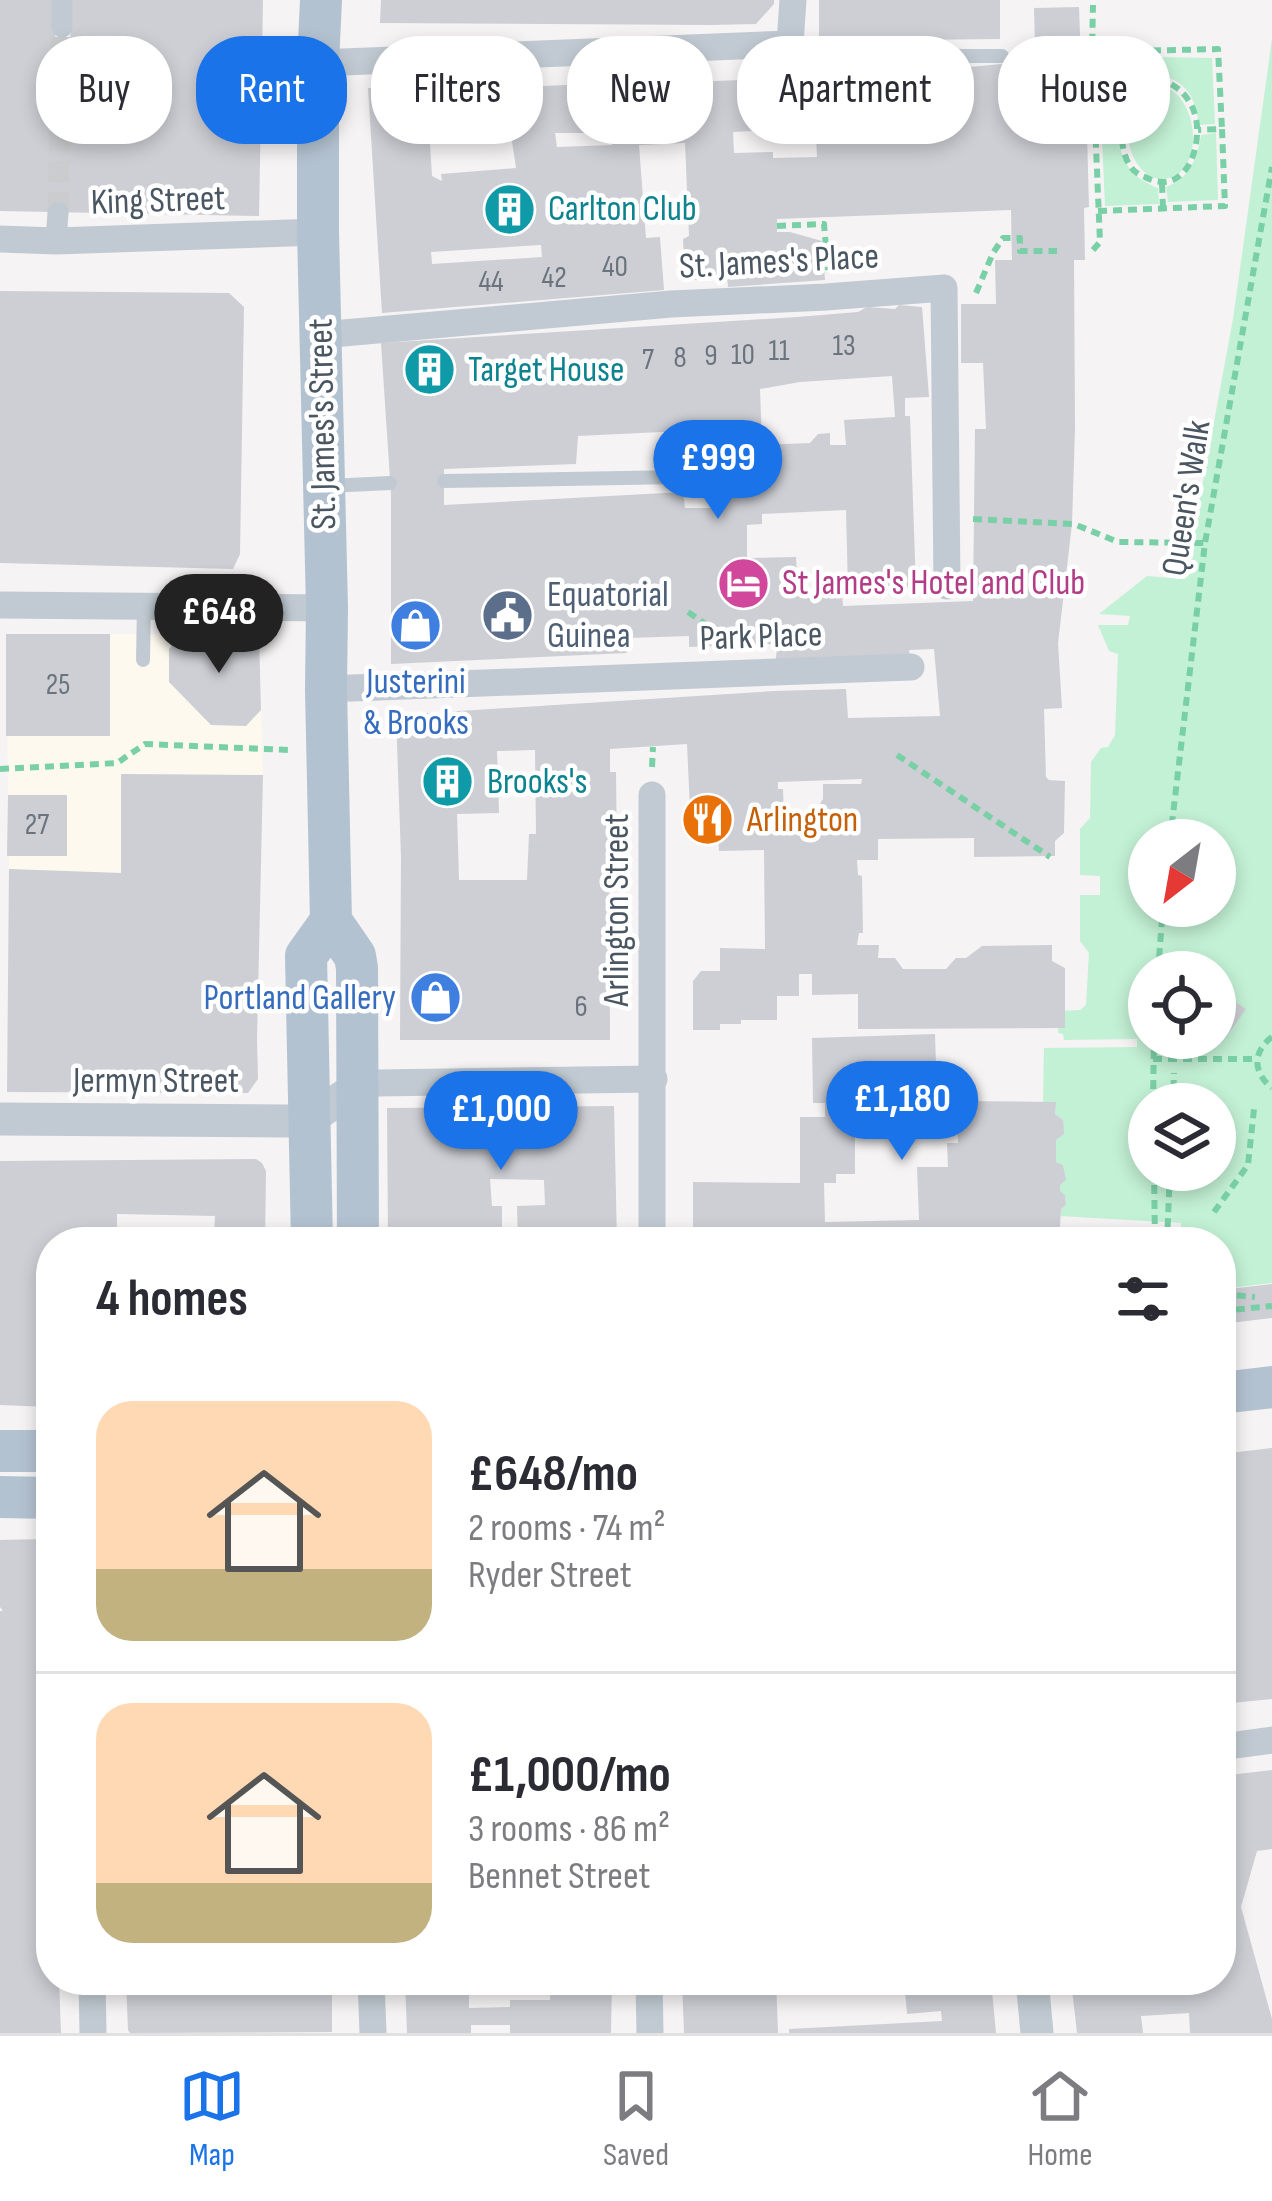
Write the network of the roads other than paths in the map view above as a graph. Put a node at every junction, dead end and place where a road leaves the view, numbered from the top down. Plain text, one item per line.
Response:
1 (62, 0) edge
2 (321, 0) edge
3 (793, 0) edge
4 (62, 27) tunnel mouth
5 (319, 36) edge
6 (791, 36) edge
7 (737, 46) edge
8 (347, 62) edge
9 (318, 144) edge
10 (318, 232) junction
11 (0, 239) edge
12 (321, 335) junction
13 (680, 477) dead end
14 (444, 481) dead end
15 (390, 483) dead end
16 (323, 486) junction
17 (947, 586) dead end
18 (0, 605) edge
19 (144, 605) junction
20 (327, 608) junction
21 (143, 660) dead end
22 (911, 667) dead end
23 (326, 689) junction
24 (652, 794) dead end
25 (331, 921) junction
26 (653, 1079) junction
27 (359, 1086) junction
28 (311, 1118) junction
29 (0, 1119) edge
30 (312, 1227) edge
31 (358, 1227) edge
32 (652, 1227) edge
33 (1272, 1387) edge
34 (1236, 1391) edge
35 (0, 1451) edge
36 (36, 1451) edge
37 (0, 1497) edge
38 (36, 1498) edge
39 (1272, 1740) edge
40 (1236, 1745) edge
41 (92, 1995) edge
42 (371, 1995) edge
43 (649, 1995) edge
44 (1033, 1995) edge
45 (93, 2033) edge
46 (373, 2033) edge
47 (650, 2033) edge
48 (1037, 2033) edge

1 - 4 street
2 - 5 main road, St. James's Street
3 - 6 street
7 - 8 street
9 - 10 main road, St. James's Street
10 - 11 street, King Street
10 - 12 main road, St. James's Street
12 - 16 main road, St. James's Street
12 - 17 street, St. James's Place
13 - 14 lane
15 - 16 lane
16 - 20 main road, St. James's Street
18 - 19 street
19 - 20 street
19 - 21 lane
20 - 23 main road, St. James's Street
22 - 23 street, Park Place
23 - 25 main road, St. James's Street
24 - 26 street, Arlington Street
25 - 27 main road, St. James's Street
25 - 28 main road, St. James's Street
26 - 27 street
26 - 32 street, Arlington Street
27 - 28 street
27 - 31 main road, St. James's Street
28 - 29 street, Jermyn Street
28 - 30 main road, St. James's Street
33 - 34 main road
35 - 36 main road
37 - 38 main road
39 - 40 street
41 - 45 street
42 - 46 street
43 - 47 street
44 - 48 street

